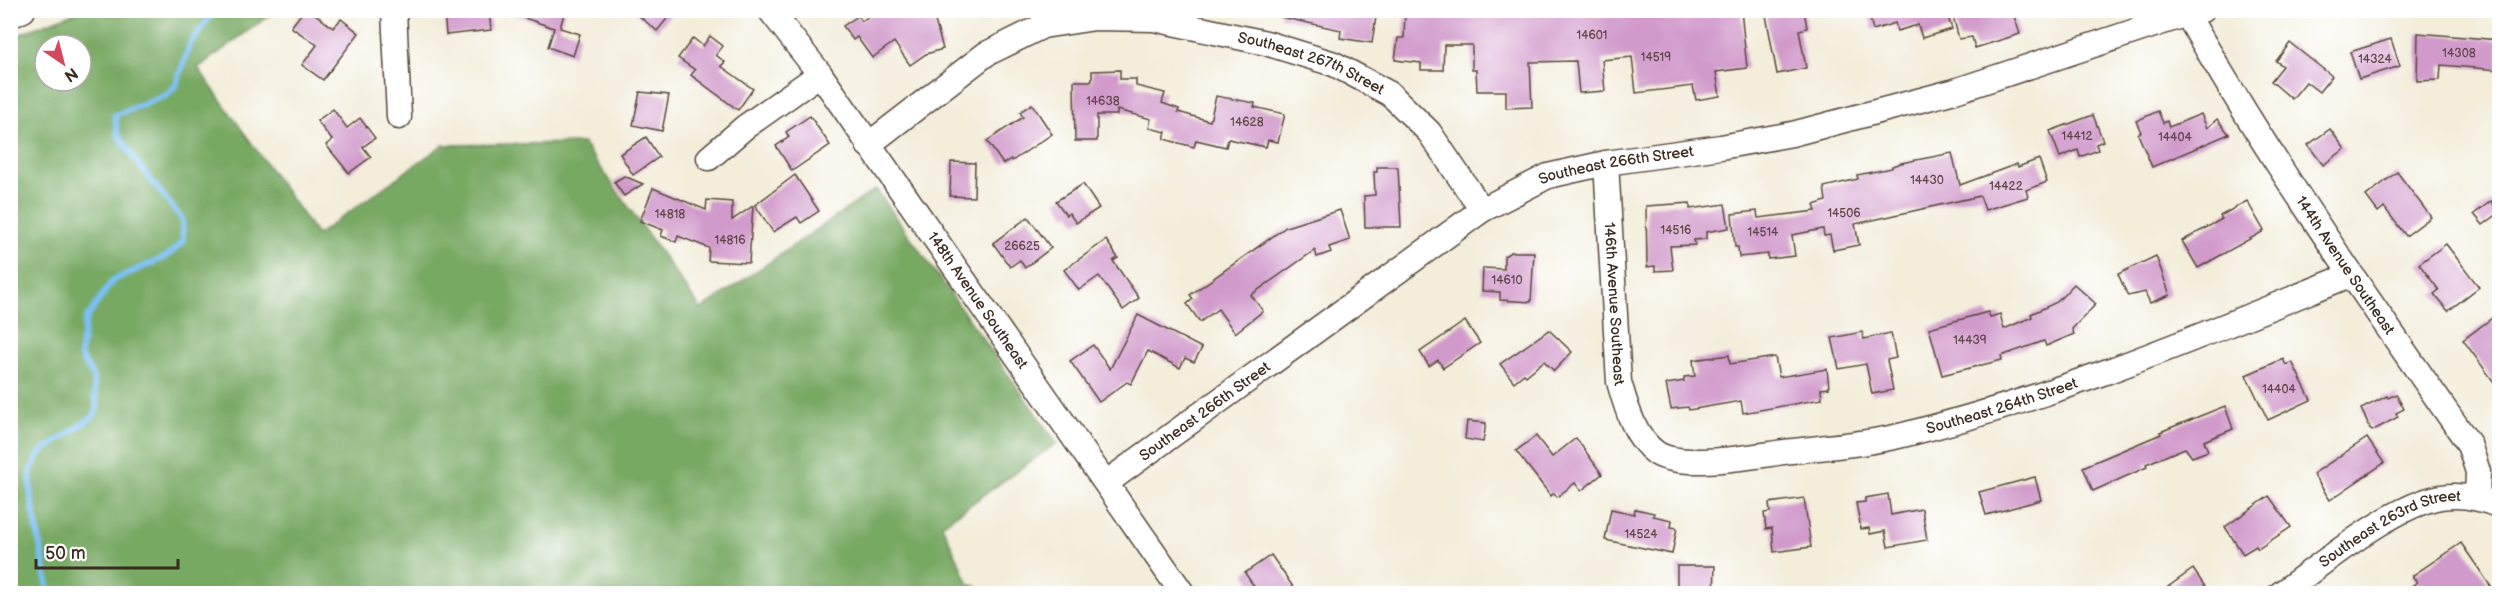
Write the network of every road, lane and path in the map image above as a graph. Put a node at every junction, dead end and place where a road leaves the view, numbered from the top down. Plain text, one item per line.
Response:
1 (23, 10) edge
2 (394, 10) edge
3 (770, 10) edge
4 (2194, 12) edge
5 (10, 16) edge
6 (820, 74) junction
7 (399, 117) dead end
8 (868, 145) junction
9 (709, 158) dead end
10 (1606, 163) junction
11 (1482, 210) junction
12 (2350, 275) junction
13 (1643, 439) joint
14 (1106, 483) junction
15 (2488, 502) edge
16 (1183, 594) edge
17 (2280, 594) edge

1 - 5 street
2 - 7 street
3 - 6 street, 148th Avenue Southeast
4 - 10 street, Southeast 266th Street
4 - 12 street, 144th Avenue Southeast
6 - 8 street, 148th Avenue Southeast
6 - 9 street
8 - 11 street, Southeast 267th Street
8 - 14 street, 148th Avenue Southeast
10 - 11 street, Southeast 266th Street
10 - 13 street, 146th Avenue Southeast
11 - 14 street, Southeast 266th Street
12 - 13 street, Southeast 264th Street
12 - 15 street, 144th Avenue Southeast
14 - 16 street, 148th Avenue Southeast
15 - 17 street, Southeast 263rd Street

